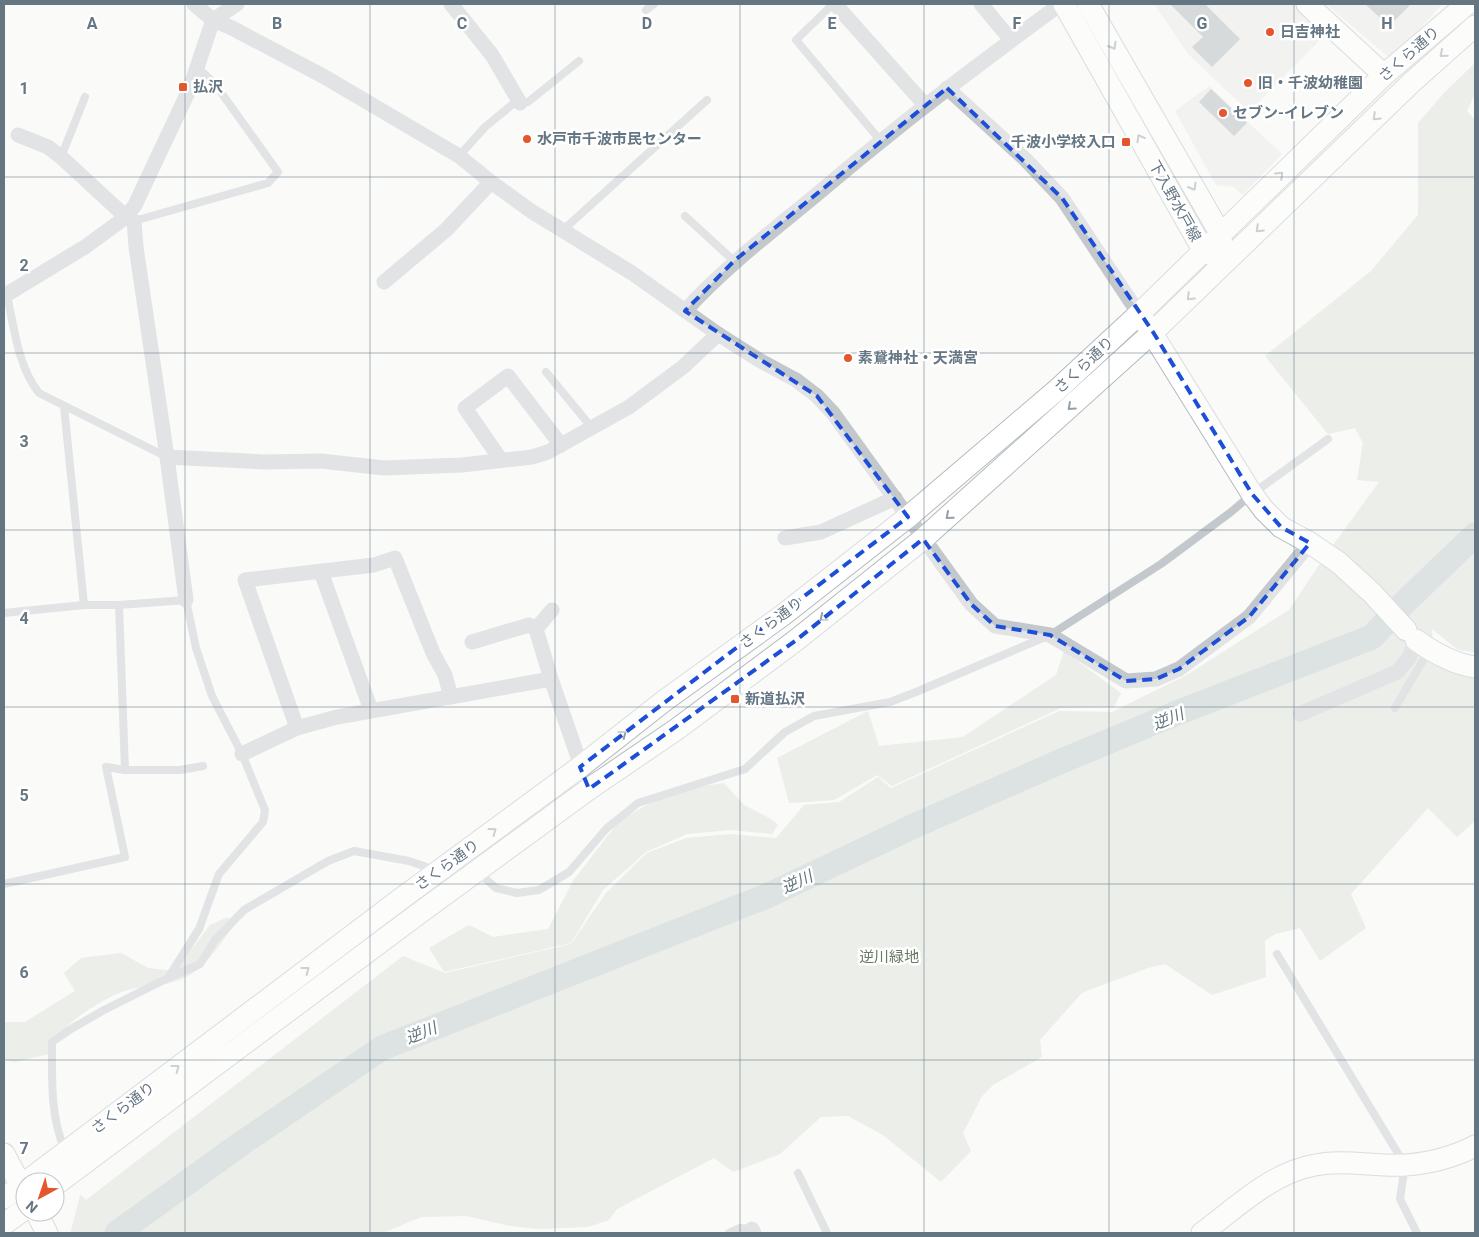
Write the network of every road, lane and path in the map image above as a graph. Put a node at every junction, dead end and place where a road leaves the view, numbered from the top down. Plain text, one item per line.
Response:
1 (194, 4) edge
2 (237, 4) edge
3 (451, 4) edge
4 (654, 4) edge
5 (834, 4) edge
6 (981, 4) edge
7 (1062, 4) edge
8 (1088, 4) edge
9 (1307, 4) edge
10 (1467, 4) edge
11 (646, 10) dead end
12 (213, 20) junction
13 (1475, 26) edge
14 (1011, 40) junction
15 (578, 61) dead end
16 (197, 67) junction
17 (1384, 75) junction
18 (947, 88) junction
19 (85, 98) dead end
20 (707, 100) dead end
21 (520, 103) junction
22 (925, 105) junction
23 (18, 135) dead end
24 (880, 140) junction
25 (459, 156) junction
26 (61, 157) junction
27 (491, 182) junction
28 (685, 216) dead end
29 (130, 219) junction
30 (562, 230) junction
31 (1220, 233) junction
32 (1203, 250) junction
33 (734, 261) junction
34 (1224, 263) junction
35 (384, 282) dead end
36 (5, 296) edge
37 (685, 311) junction
38 (1139, 314) junction
39 (1153, 332) junction
40 (718, 334) junction
41 (546, 372) dead end
42 (64, 406) junction
43 (592, 428) junction
44 (1328, 439) dead end
45 (561, 445) junction
46 (167, 457) junction
47 (501, 460) junction
48 (1252, 494) junction
49 (895, 498) junction
50 (908, 517) junction
51 (785, 538) dead end
52 (923, 539) junction
53 (1310, 542) junction
54 (321, 572) junction
55 (186, 600) junction
56 (84, 605) junction
57 (119, 605) junction
58 (552, 610) dead end
59 (4, 613) edge
60 (536, 629) junction
61 (1050, 635) junction
62 (1417, 640) junction
63 (472, 642) dead end
64 (1475, 667) edge
65 (550, 679) junction
66 (451, 696) junction
67 (1394, 708) dead end
68 (371, 710) junction
69 (1300, 714) dead end
70 (297, 728) junction
71 (242, 754) junction
72 (203, 766) dead end
73 (580, 767) junction
74 (125, 770) junction
75 (589, 789) junction
76 (477, 871) junction
77 (438, 872) junction
78 (4, 884) edge
79 (1277, 954) dead end
80 (168, 978) junction
81 (1475, 1146) edge
82 (66, 1152) junction
83 (4, 1154) edge
84 (1405, 1165) junction
85 (40, 1172) edge
86 (798, 1173) dead end
87 (15, 1177) edge
88 (65, 1178) edge
89 (15, 1216) edge
90 (4, 1224) edge
91 (753, 1231) edge
92 (729, 1233) edge
93 (827, 1233) edge
94 (1202, 1233) edge
95 (1417, 1233) edge

1 - 12 street
2 - 12 street
3 - 21 street
4 - 11 lane
5 - 22 street
5 - 24 lane
6 - 14 street
7 - 14 street
32 -> 7 street, 下入野水戸線
8 -> 31 street, 下入野水戸線
9 - 17 street
10 - 17 street, さくら通り
12 - 16 street
12 - 25 street
13 -> 34 street, さくら通り
14 - 18 street
15 - 21 lane
16 - 29 street
16 - 29 lane
31 -> 17 street, さくら通り
18 - 22 street
18 - 38 street
19 - 26 lane
20 - 30 lane
21 - 25 lane
22 - 24 street
23 - 26 street
24 - 33 street
25 - 27 street
26 - 29 street
27 - 30 street
27 - 35 street
28 - 33 lane
29 - 36 street
29 - 46 street
30 - 37 street
31 - 32 street, さくら通り
31 - 34 street, 下入野水戸線
32 - 34 street, 下入野水戸線
32 - 38 street, さくら通り
33 - 37 street
34 -> 39 street, さくら通り
36 - 42 lane
37 - 40 street
38 - 39 street
38 - 50 street, さくら通り
39 - 48 street
39 -> 52 street, さくら通り
40 - 43 street
40 - 49 street
41 - 43 lane
42 - 46 lane
42 - 56 lane
43 - 45 street
44 - 48 lane
45 - 47 street
45 - 47 street
46 - 47 street
46 - 55 street
48 - 53 street
48 - 61 lane
49 - 50 street
49 - 51 street
50 - 52 street
73 -> 50 street, さくら通り
52 - 61 street
52 -> 75 street, さくら通り
53 - 61 street
53 - 62 street
54 - 66 street
54 - 68 street
54 - 70 street
55 - 57 lane
55 - 71 lane
56 - 57 lane
56 - 59 lane
57 - 74 lane
58 - 60 street
60 - 63 street
60 - 65 street
61 - 76 lane
62 - 64 street
62 - 67 lane
62 - 69 street
65 - 66 street
65 - 73 street
66 - 68 street
68 - 70 street
70 - 71 street
71 - 80 lane
72 - 74 lane
73 - 75 street
77 -> 73 street, さくら通り
74 - 78 lane
75 - 76 street, さくら通り
76 - 88 street, さくら通り
77 - 80 lane
82 -> 77 street, さくら通り
79 - 84 lane
80 - 82 lane
81 - 84 street
82 - 85 street, さくら通り
83 - 87 street
84 - 94 street
84 - 95 lane
86 - 93 lane
89 - 90 street
91 - 92 lane

